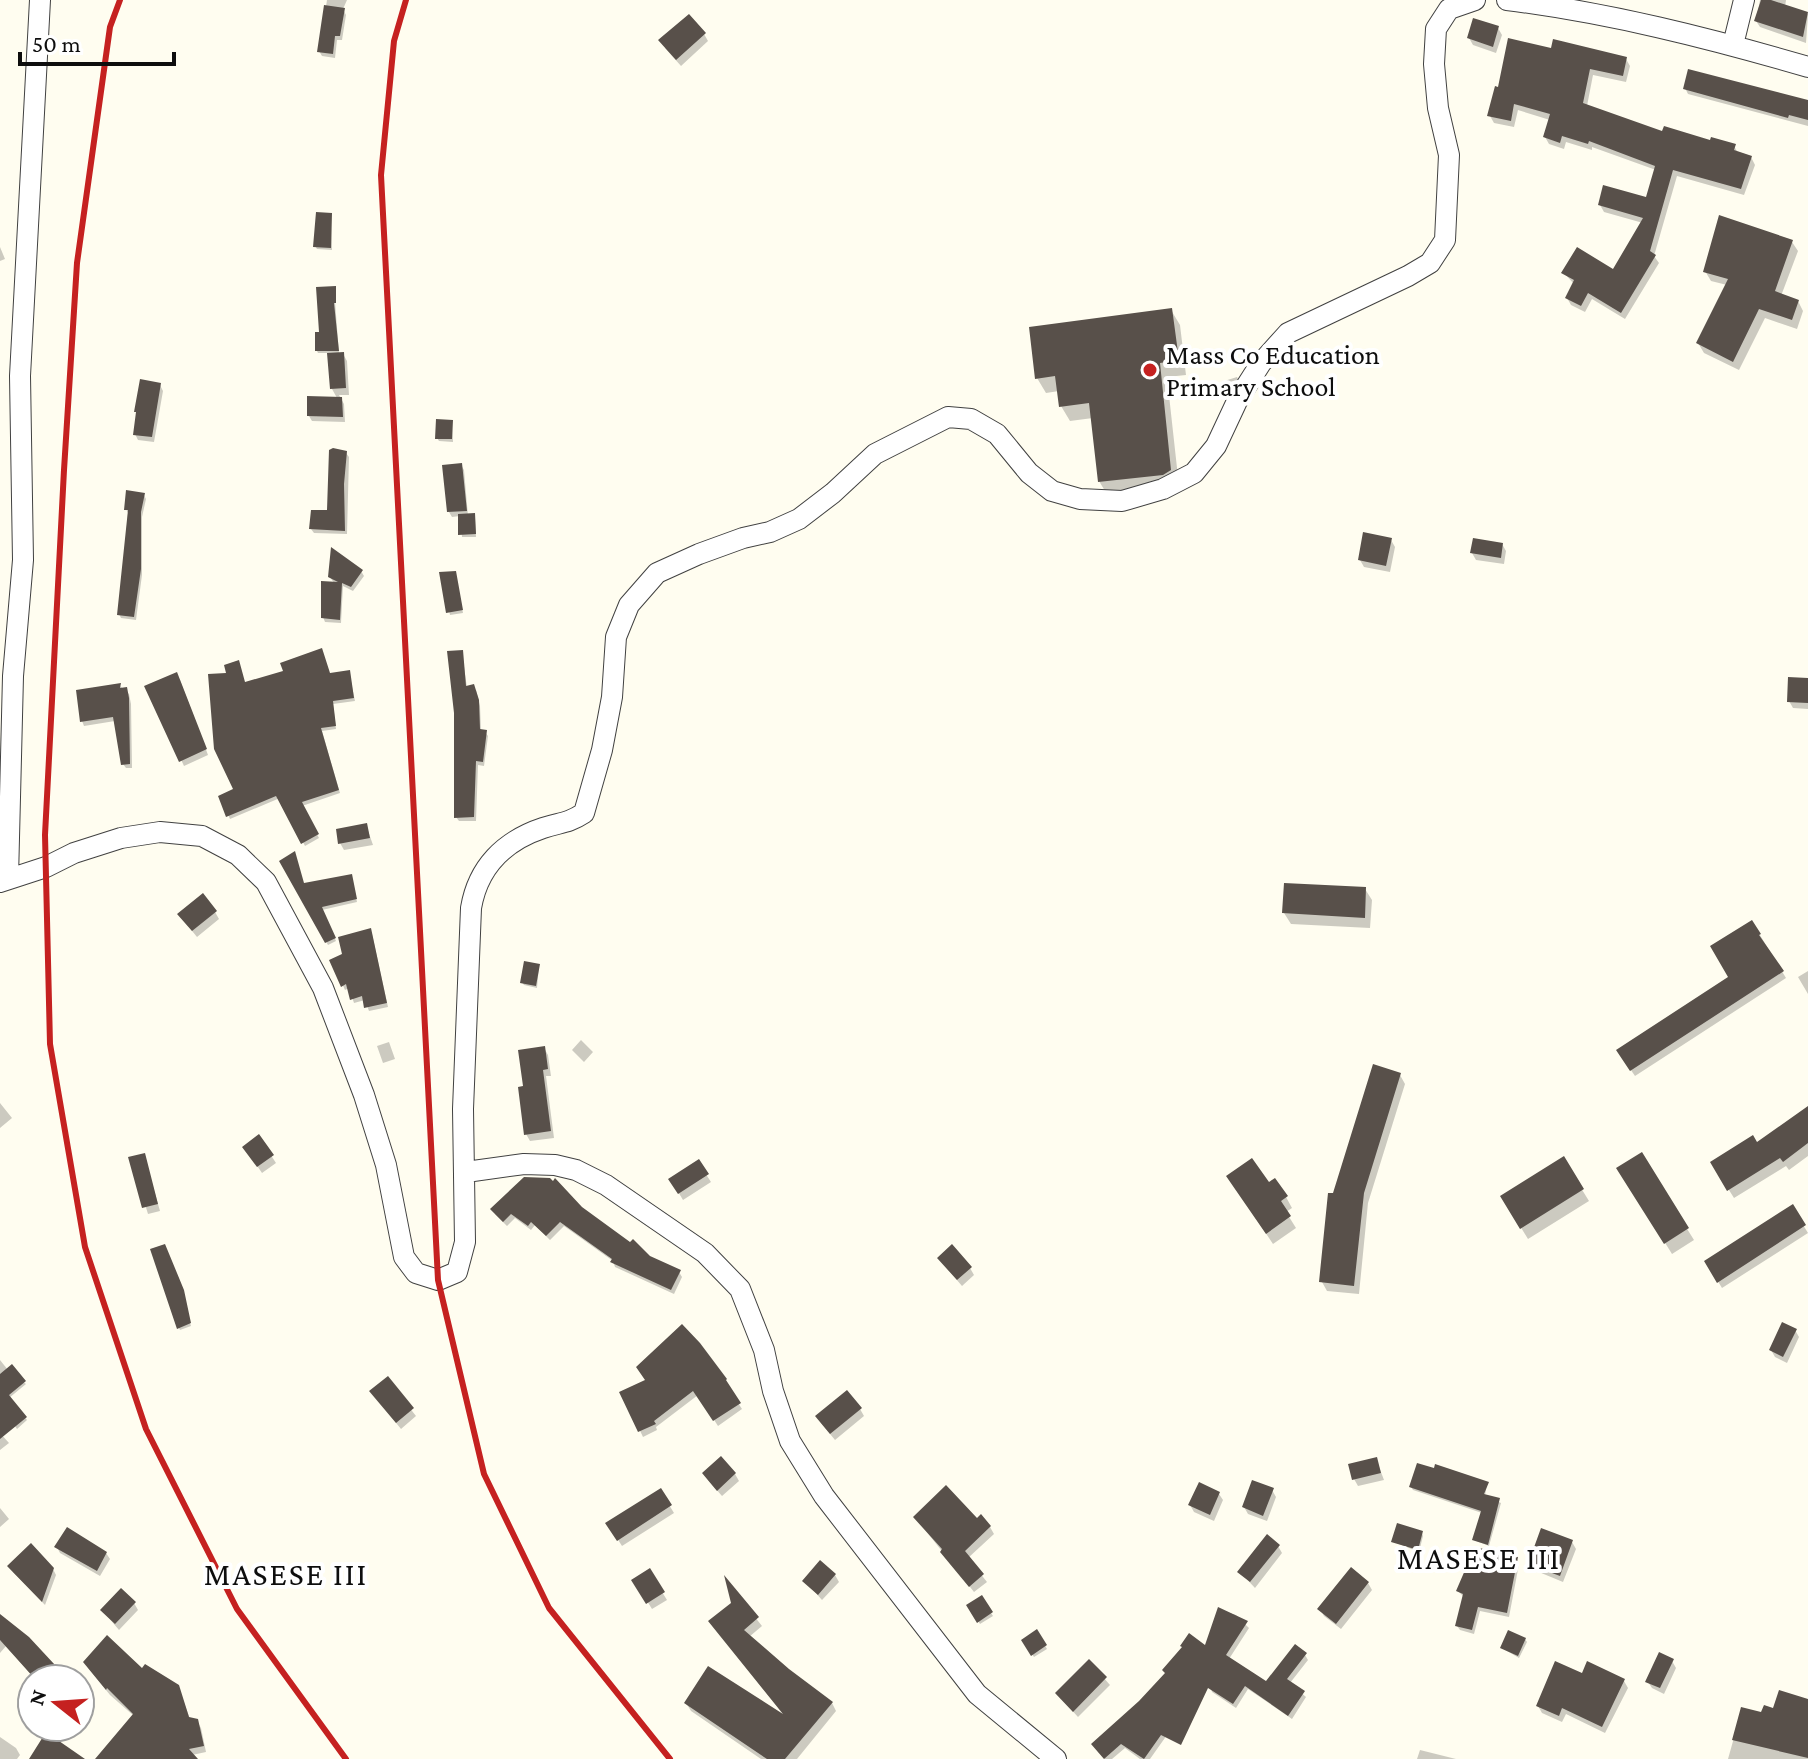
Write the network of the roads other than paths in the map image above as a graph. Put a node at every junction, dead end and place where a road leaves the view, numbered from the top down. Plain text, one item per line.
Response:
1 (40, 0) edge
2 (1475, 0) edge
3 (1507, 0) edge
4 (1744, 0) edge
5 (1733, 45) junction
6 (1808, 67) edge
7 (4, 880) edge
8 (466, 1172) junction
9 (1056, 1759) edge

1 - 7 street
2 - 8 street
3 - 5 street
4 - 5 street
5 - 6 street
7 - 8 street
8 - 9 street

